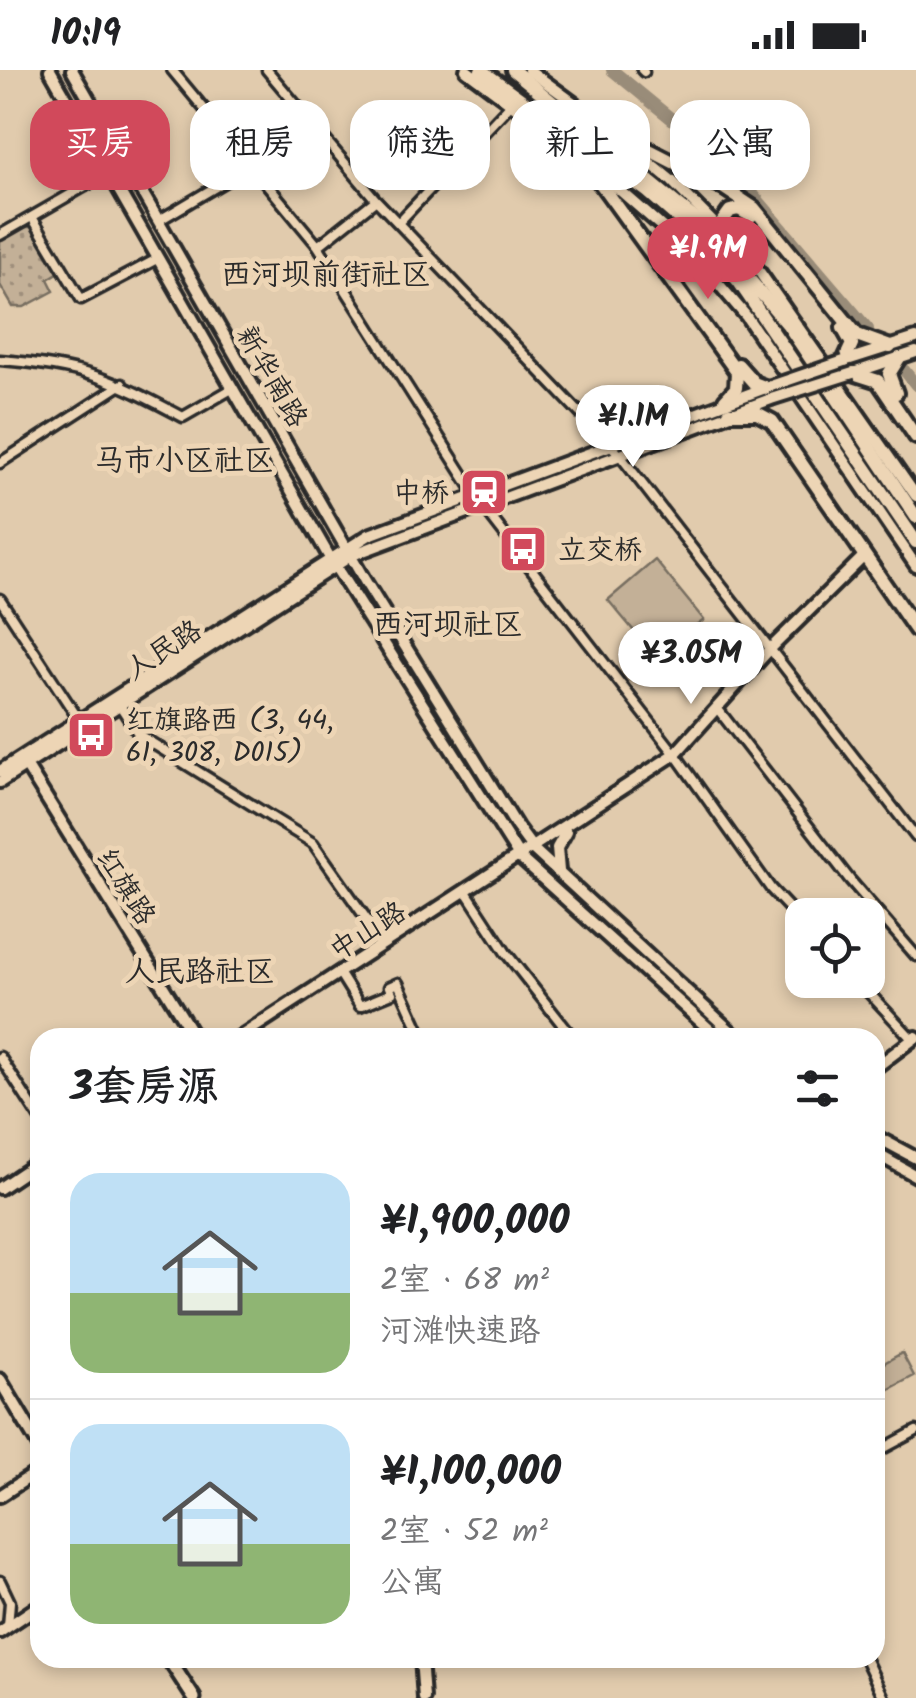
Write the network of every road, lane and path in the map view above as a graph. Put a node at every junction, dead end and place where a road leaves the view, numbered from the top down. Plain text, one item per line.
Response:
1 (50, 70) edge
2 (72, 70) edge
3 (172, 70) edge
4 (267, 70) edge
5 (466, 70) edge
6 (481, 70) edge
7 (513, 70) edge
8 (529, 70) edge
9 (67, 100) edge
10 (197, 100) edge
11 (523, 100) edge
12 (551, 100) edge
13 (571, 100) edge
14 (509, 106) joint
15 (650, 150) edge
16 (650, 166) edge
17 (650, 179) edge
18 (79, 190) edge
19 (118, 190) edge
20 (210, 190) edge
21 (271, 190) edge
22 (606, 190) edge
23 (620, 190) edge
24 (645, 190) edge
25 (376, 200) junction
26 (32, 217) junction
27 (158, 221) junction
28 (398, 223) junction
29 (724, 232) junction
30 (0, 235) edge
31 (318, 246) junction
32 (694, 255) junction
33 (157, 259) junction
34 (916, 338) edge
35 (890, 346) junction
36 (916, 352) edge
37 (899, 358) junction
38 (0, 360) edge
39 (848, 367) junction
40 (122, 384) junction
41 (230, 390) junction
42 (769, 391) junction
43 (786, 394) junction
44 (727, 406) junction
45 (916, 424) edge
46 (916, 437) edge
47 (610, 444) junction
48 (618, 454) junction
49 (0, 463) edge
50 (916, 496) edge
51 (477, 497) junction
52 (484, 508) junction
53 (916, 517) edge
54 (916, 542) edge
55 (349, 551) junction
56 (862, 557) dead end
57 (332, 562) junction
58 (916, 566) edge
59 (0, 599) edge
60 (916, 626) edge
61 (768, 651) junction
62 (119, 704) junction
63 (717, 708) junction
64 (79, 720) junction
65 (675, 754) junction
66 (24, 761) junction
67 (0, 771) edge
68 (0, 782) edge
69 (576, 820) junction
70 (916, 837) edge
71 (534, 849) junction
72 (520, 858) junction
73 (531, 868) junction
74 (559, 872) junction
75 (493, 876) junction
76 (467, 893) junction
77 (785, 903) edge
78 (385, 946) junction
79 (916, 956) edge
80 (340, 974) junction
81 (875, 998) edge
82 (189, 1028) edge
83 (254, 1028) edge
84 (419, 1028) edge
85 (565, 1028) edge
86 (707, 1028) edge
87 (727, 1028) edge
88 (914, 1038) edge
89 (0, 1057) edge
90 (885, 1060) edge
91 (30, 1104) edge
92 (885, 1141) edge
93 (916, 1158) edge
94 (885, 1159) edge
95 (30, 1168) edge
96 (916, 1176) edge
97 (0, 1188) edge
98 (0, 1380) edge
99 (30, 1430) edge
100 (916, 1431) edge
101 (885, 1448) edge
102 (30, 1476) edge
103 (0, 1496) edge
104 (0, 1582) edge
105 (30, 1612) edge
106 (4, 1629) edge
107 (174, 1668) edge
108 (422, 1668) edge
109 (870, 1668) edge
110 (194, 1698) edge
111 (424, 1698) edge
112 (884, 1698) edge

1 - 9 main road, 新华南路
2 - 27 main road, 新华南路
3 - 10 street
4 - 25 street
5 - 14 main road
6 - 11 highway
7 - 12 highway
8 - 13 main road
14 - 28 street
15 - 35 highway
16 - 29 main road
17 - 53 highway
18 - 26 street
19 - 33 main road, 新华南路
20 - 27 street
21 - 31 street
22 - 44 highway
23 - 32 main road
24 - 54 highway
25 - 28 street
25 - 31 street
26 - 30 street
26 - 33 street
27 - 55 main road, 新华南路
28 - 47 street
29 - 39 highway
29 - 50 main road
31 - 51 street
32 - 42 highway
32 - 58 main road
33 - 41 main road, 新华南路
34 - 35 main road
35 - 39 main road
36 - 37 main road
37 - 39 main road
37 - 45 highway
38 - 40 street
39 - 42 main road, bridge
39 - 43 main road, bridge
39 - 46 highway
40 - 41 street
40 - 49 street
41 - 57 main road, 新华南路
42 - 43 main road, bridge
42 - 44 main road
43 - 60 highway
44 - 47 main road
44 - 48 main road
44 - 60 highway
47 - 48 street
47 - 51 main road
48 - 52 main road
48 - 61 street
51 - 52 street
51 - 55 main road
52 - 55 main road
52 - 65 street
55 - 57 main road, 人民路
55 - 71 main road, 新华南路
56 - 61 main road, 中山路
57 - 62 main road, 人民路
57 - 64 main road, 人民路
57 - 72 main road, 新华南路
59 - 64 street
61 - 63 main road, 中山路
61 - 70 street
62 - 66 main road, 人民路
62 - 78 street
63 - 65 main road, 中山路
63 - 79 street
64 - 66 main road, 人民路
65 - 69 main road, 中山路
65 - 77 street
66 - 67 main road, 人民路
66 - 68 main road, 人民路
66 - 82 main road, 红旗路
69 - 71 main road, 中山路
69 - 74 main road
71 - 72 main road, 中山路
71 - 74 main road, 新华南路
72 - 73 main road, 新华南路
72 - 75 main road, 中山路
73 - 75 main road
73 - 86 main road, 新华南路
74 - 87 main road, 新华南路
75 - 76 main road, 中山路
76 - 78 main road, 中山路
76 - 85 street
78 - 80 main road, 中山路
80 - 83 main road, 中山路
80 - 84 street
81 - 88 street
88 - 90 main road
89 - 91 street
92 - 93 main road
94 - 96 main road
95 - 97 main road
98 - 99 main road
100 - 101 street
102 - 103 main road
104 - 106 street
105 - 106 main road
107 - 110 main road
108 - 111 main road
109 - 112 street

